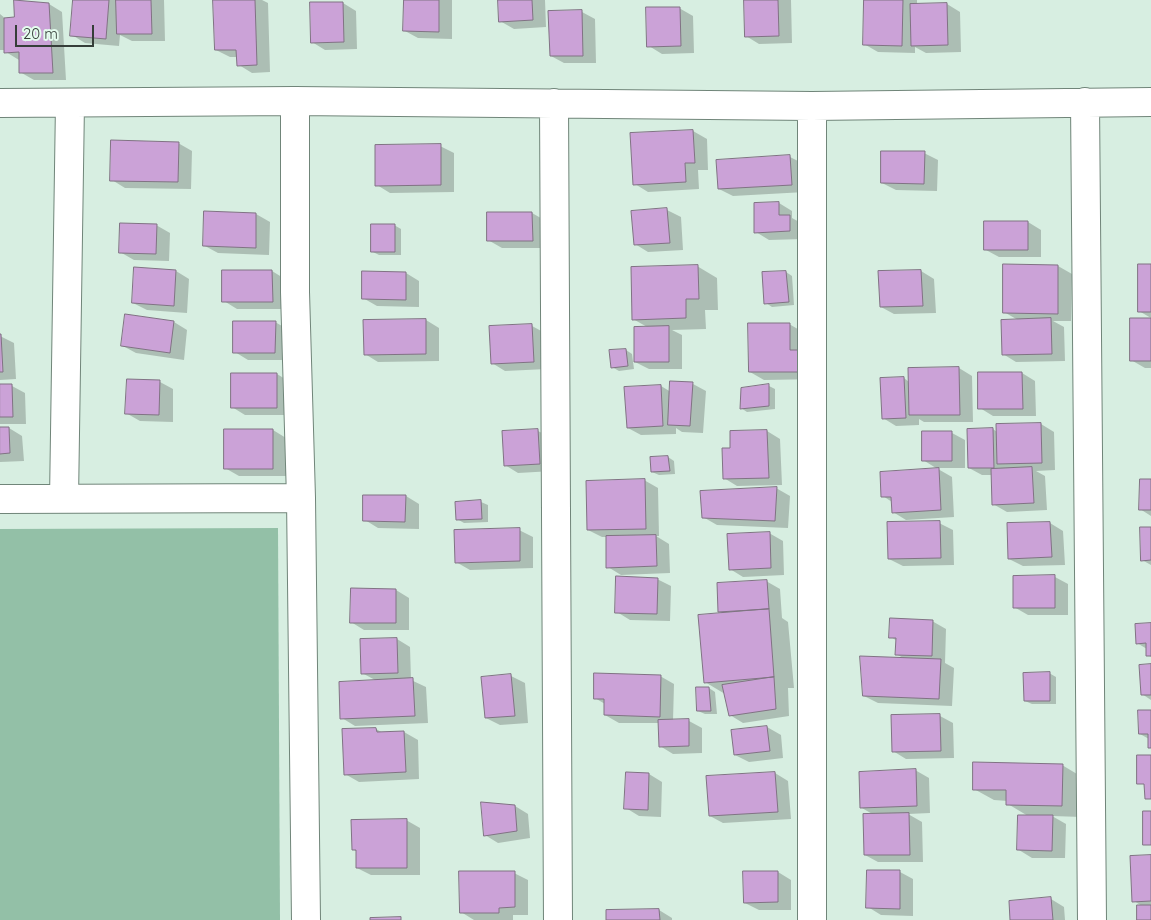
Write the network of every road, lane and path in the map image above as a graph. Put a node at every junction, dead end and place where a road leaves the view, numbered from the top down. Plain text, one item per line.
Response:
1 (295, 101) junction
2 (1084, 102) junction
3 (1151, 102) edge
4 (0, 103) edge
5 (70, 103) junction
6 (554, 103) junction
7 (812, 106) junction
8 (301, 498) junction
9 (0, 499) edge
10 (64, 499) junction
11 (306, 920) edge
12 (558, 920) edge
13 (812, 920) edge
14 (1092, 920) edge

1 - 5 street
1 - 6 street
1 - 8 street
2 - 3 street
2 - 7 street
2 - 14 street
4 - 5 street
5 - 10 street
6 - 7 street
6 - 12 street
7 - 13 street
8 - 10 street
8 - 11 street
9 - 10 street

